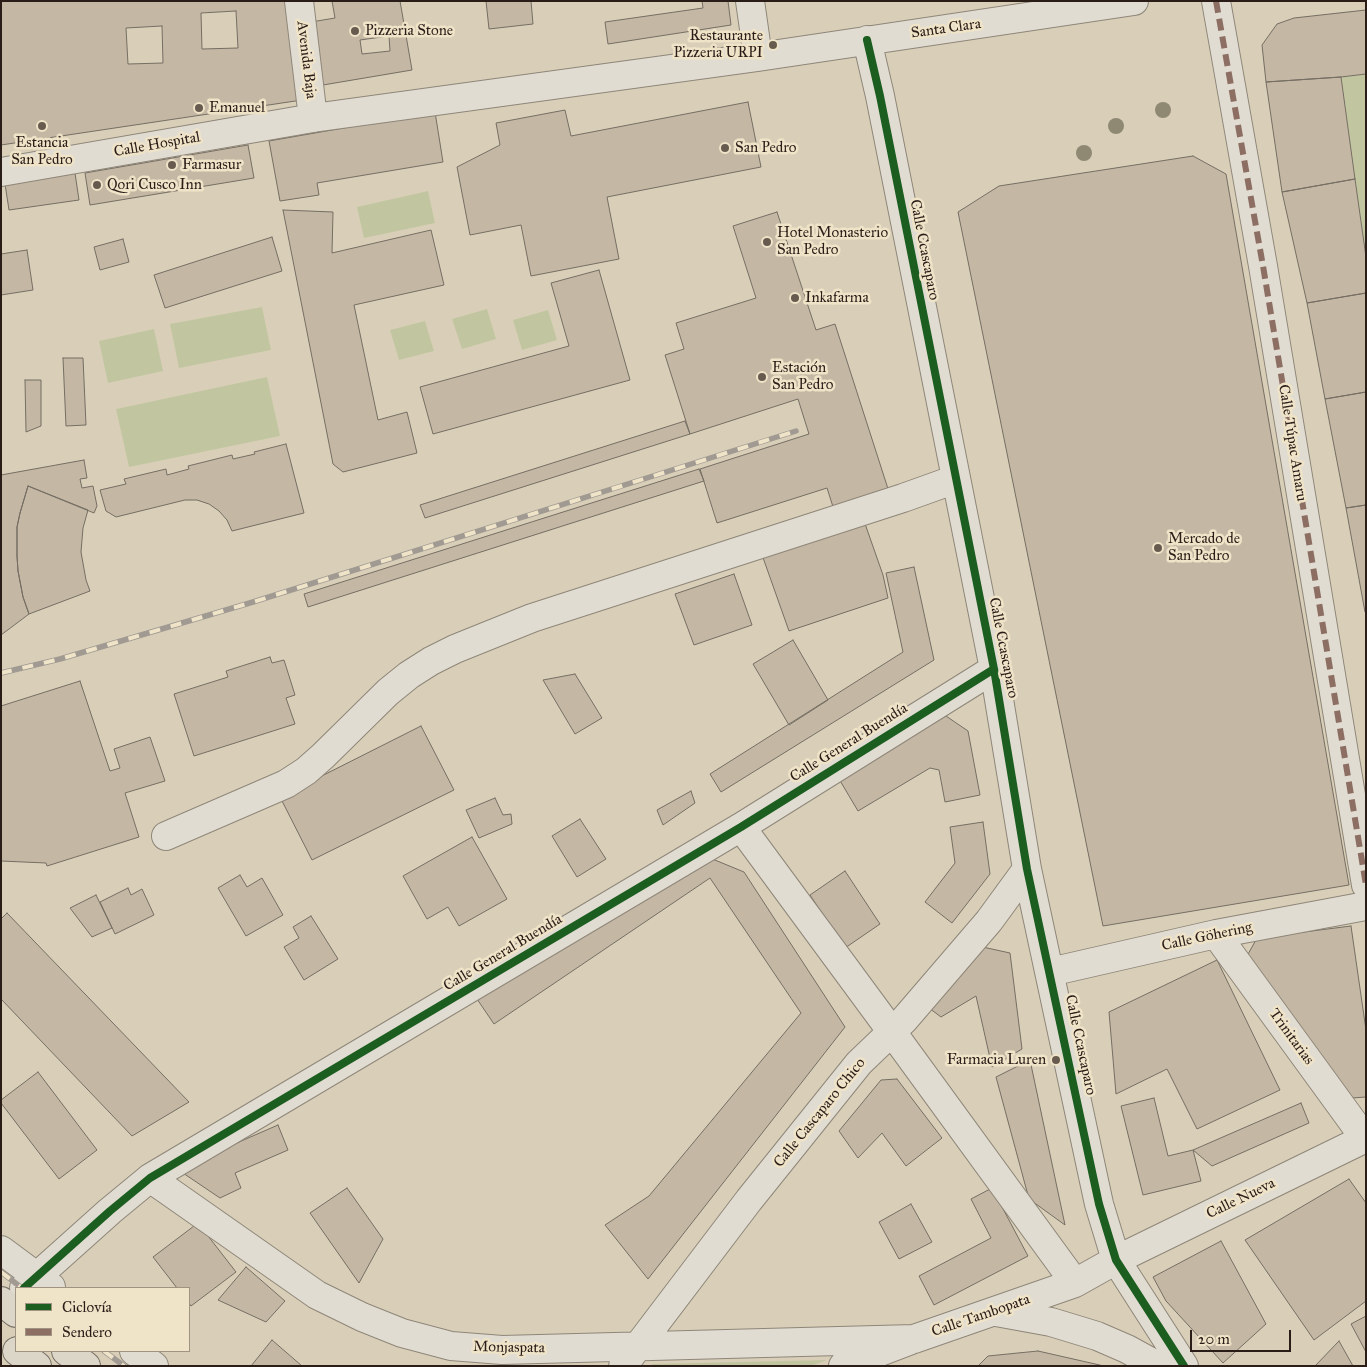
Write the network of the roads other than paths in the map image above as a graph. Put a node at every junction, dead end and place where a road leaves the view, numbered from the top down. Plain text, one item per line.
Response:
1 (299, 1) edge
2 (750, 1) edge
3 (1134, 1) edge
4 (1216, 1) edge
5 (989, 12) edge
6 (867, 40) junction
7 (758, 57) junction
8 (313, 118) junction
9 (1, 172) edge
10 (956, 479) junction
11 (994, 669) junction
12 (741, 827) junction
13 (166, 836) dead end
14 (1027, 869) junction
15 (1366, 885) edge
16 (1366, 906) edge
17 (1216, 934) junction
18 (1050, 972) junction
19 (892, 1032) junction
20 (1365, 1139) edge
21 (150, 1178) junction
22 (1, 1250) edge
23 (1116, 1260) junction
24 (1074, 1283) junction
25 (15, 1287) edge
26 (29, 1287) edge
27 (992, 1312) junction
28 (1, 1339) edge
29 (914, 1339) junction
30 (15, 1349) edge
31 (20, 1352) edge
32 (67, 1352) edge
33 (135, 1352) edge
34 (631, 1356) edge
35 (37, 1366) edge
36 (86, 1366) edge
37 (154, 1366) edge
38 (844, 1366) edge
39 (1158, 1366) edge
40 (1184, 1366) edge

1 - 8 street, Avenida Baja
2 - 7 street
3 - 5 street, Santa Clara
4 - 15 street, Calle Túpac Amaru
5 - 6 street, Santa Clara
6 - 7 street, Santa Clara
6 - 10 street, Calle Ccascaparo
7 - 8 street
8 - 9 street, Calle Hospital
10 - 11 street, Calle Ccascaparo
10 - 13 street
11 - 12 street, Calle General Buendía
11 - 14 street, Calle Ccascaparo
12 - 19 street
12 - 21 street, Calle General Buendía
14 - 18 street, Calle Ccascaparo
14 - 19 street, Calle Cascaparo Chico
16 - 17 street, Calle Göhering
17 - 18 street, Calle Göhering
17 - 20 street, Trinitarias
18 - 23 street, Calle Ccascaparo
19 - 24 street
19 - 34 street, Calle Cascaparo Chico
20 - 23 street, Calle Nueva
21 - 26 street, Calle General Buendía
21 - 34 street, Monjaspata
22 - 25 street
23 - 24 street, Calle Tambopata
23 - 40 street, Calle Ccascaparo
24 - 27 street, Calle Tambopata
27 - 29 street, Calle Tambopata
27 - 39 street
28 - 30 main road
29 - 34 street, Monjaspata
29 - 38 street, Calle Tambopata
31 - 35 main road
32 - 36 main road
33 - 37 street

